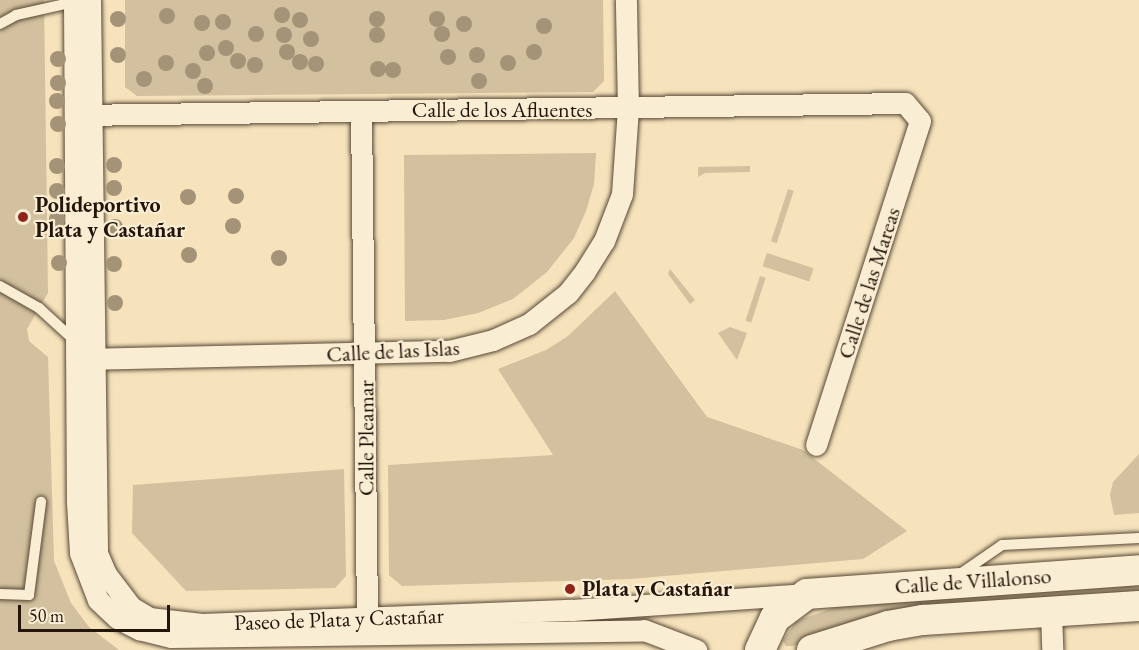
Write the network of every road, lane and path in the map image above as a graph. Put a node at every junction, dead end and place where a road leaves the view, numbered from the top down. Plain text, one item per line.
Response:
1 (626, 0) edge
2 (79, 1) edge
3 (0, 24) edge
4 (628, 109) junction
5 (361, 111) junction
6 (84, 115) junction
7 (920, 121) joint
8 (0, 286) edge
9 (82, 353) junction
10 (365, 354) junction
11 (816, 445) dead end
12 (41, 502) dead end
13 (1139, 538) edge
14 (1139, 570) edge
15 (950, 581) junction
16 (0, 594) edge
17 (807, 594) junction
18 (1139, 606) edge
19 (1051, 612) junction
20 (367, 620) junction
21 (888, 626) junction
22 (688, 649) edge
23 (760, 650) edge
24 (812, 650) edge
25 (871, 650) edge
26 (1052, 650) edge

1 - 4 street, Calle de las Islas
2 - 3 lane
2 - 6 street, Paseo de Plata y Castañar
4 - 5 street, Calle de los Afluentes
4 - 7 street, Calle de los Afluentes
4 - 10 street, Calle de las Islas
5 - 6 street, Calle de los Afluentes
5 - 10 street, Calle Pleamar
6 - 9 street, Paseo de Plata y Castañar
7 - 11 street, Calle de las Mareas
8 - 9 lane
9 - 10 street, Calle de las Islas
9 - 20 street, Paseo de Plata y Castañar
9 - 22 street, Paseo de Plata y Castañar
10 - 20 street, Calle Pleamar
12 - 16 lane
13 - 15 lane
14 - 15 main road, Calle de Villalonso
15 - 17 main road, Calle de Villalonso
17 - 20 street, Paseo de Plata y Castañar
17 - 23 main road
18 - 19 main road, Calle de Villalonso
19 - 21 main road, Calle de Villalonso
19 - 26 street
21 - 24 main road, Calle de Villalonso
21 - 25 main road

